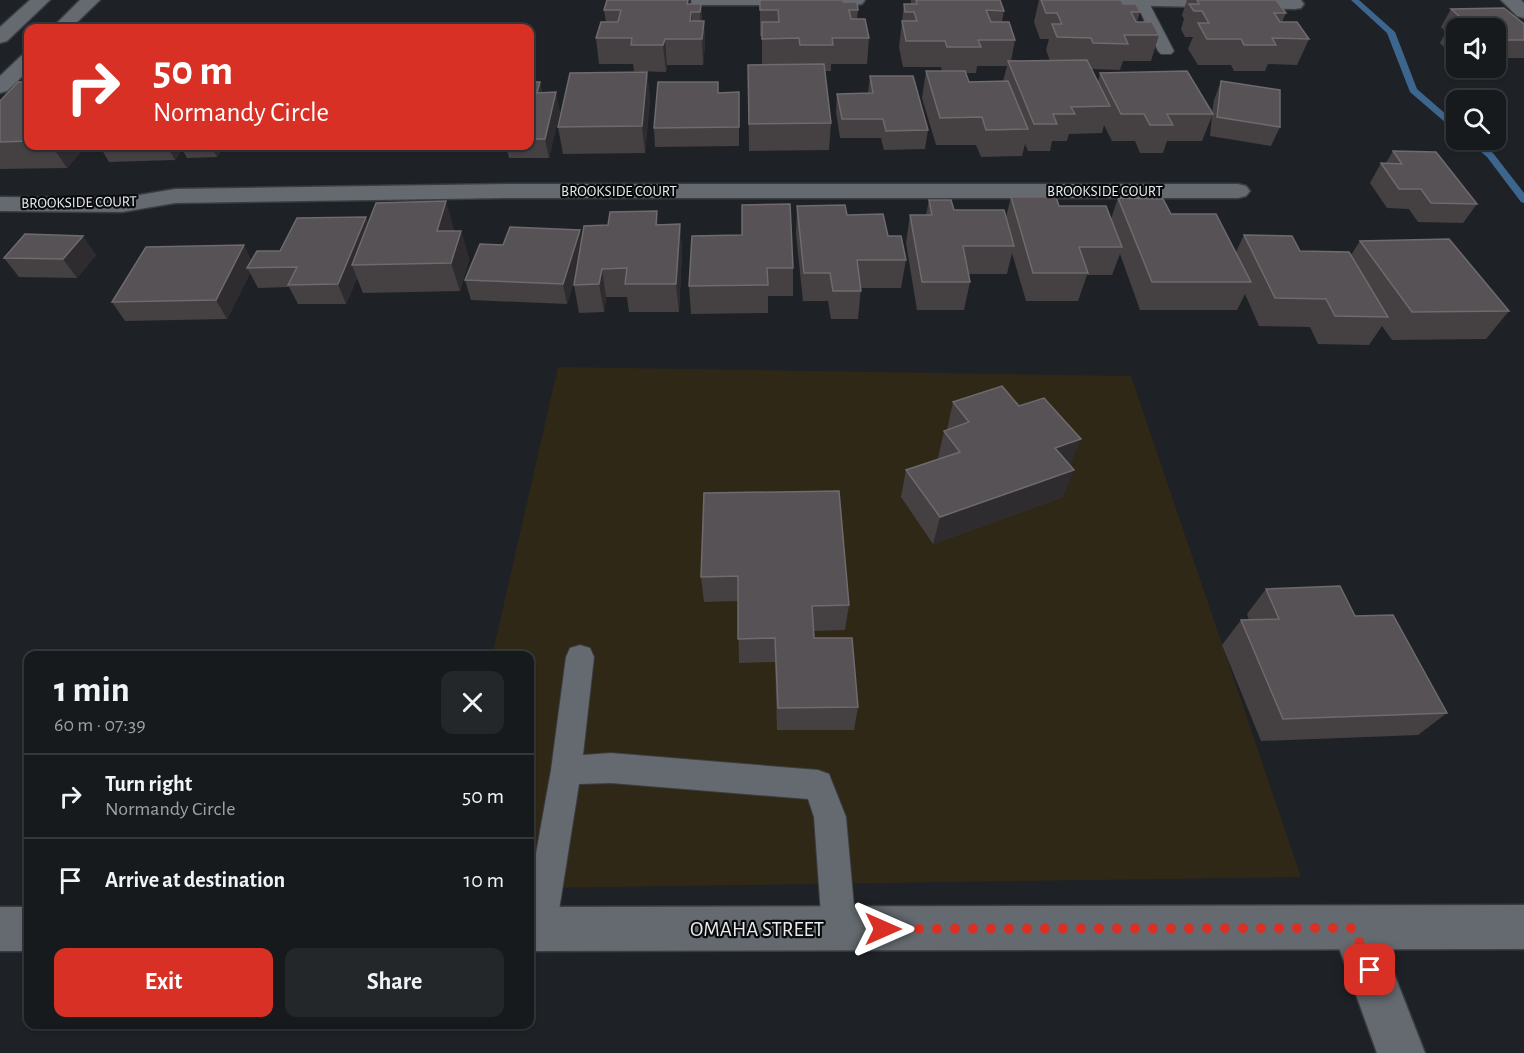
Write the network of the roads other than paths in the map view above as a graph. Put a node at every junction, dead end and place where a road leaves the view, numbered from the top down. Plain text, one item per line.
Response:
1 (41, 0) edge
2 (91, 0) edge
3 (698, 0) edge
4 (856, 0) edge
5 (1110, 0) edge
6 (1510, 0) edge
7 (718, 1) edge
8 (1140, 1) edge
9 (1295, 4) dead end
10 (1524, 12) edge
11 (65, 24) edge
12 (0, 37) edge
13 (1166, 51) dead end
14 (24, 64) edge
15 (0, 87) edge
16 (1238, 191) dead end
17 (0, 204) edge
18 (580, 657) dead end
19 (566, 770) junction
20 (1524, 927) edge
21 (1354, 928) junction
22 (0, 929) edge
23 (24, 929) edge
24 (534, 929) edge
25 (839, 929) junction
26 (1401, 1053) edge

1 - 12 street
2 - 11 street
3 - 7 street
4 - 7 street
5 - 8 street
6 - 10 street
8 - 9 street
8 - 13 lane
14 - 15 street
16 - 17 street, BROOKSIDE COURT
18 - 19 lane
19 - 24 lane
19 - 25 lane
20 - 21 street, OMAHA STREET
21 - 25 street, OMAHA STREET
21 - 26 street
22 - 23 street
24 - 25 street, OMAHA STREET

